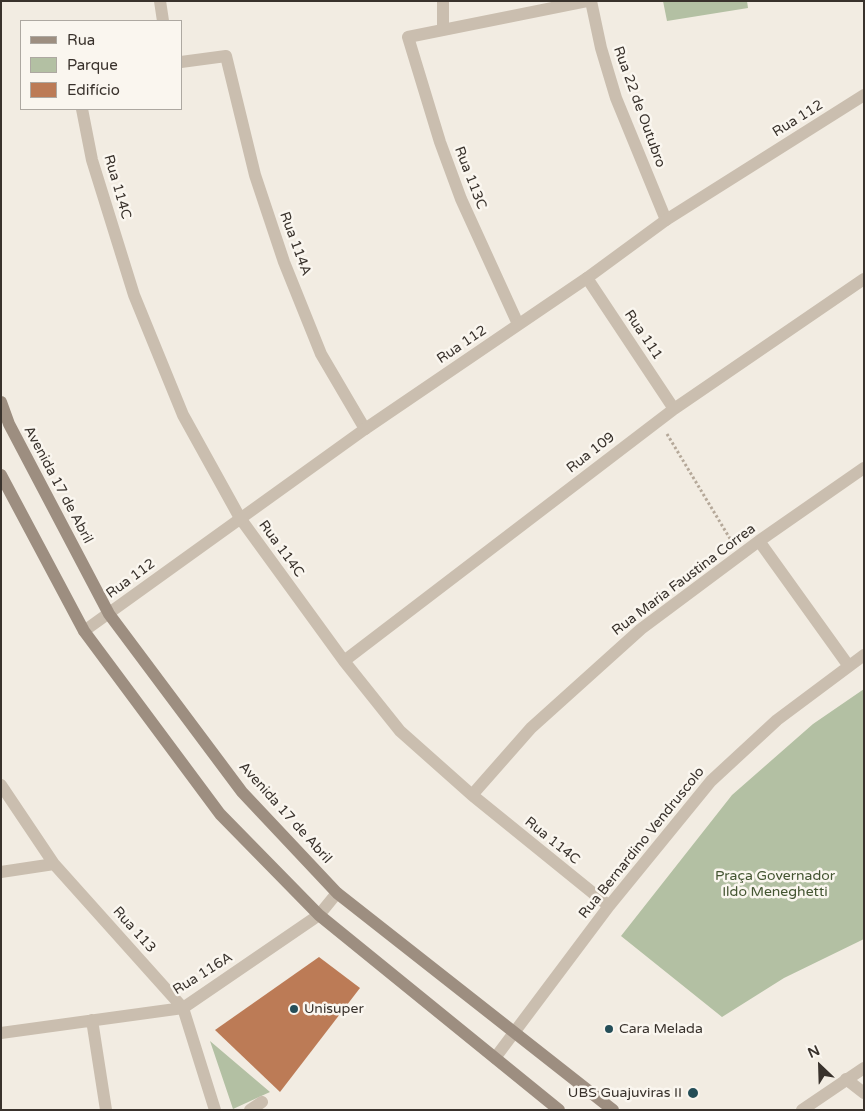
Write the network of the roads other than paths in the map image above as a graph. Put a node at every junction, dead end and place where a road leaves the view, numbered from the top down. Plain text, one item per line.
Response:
1 (160, 1) edge
2 (443, 1) edge
3 (587, 1) edge
4 (591, 1) edge
5 (163, 20) edge
6 (443, 29) junction
7 (182, 62) edge
8 (864, 95) edge
9 (82, 110) edge
10 (666, 220) junction
11 (587, 278) junction
12 (864, 279) edge
13 (518, 324) junction
14 (1, 402) edge
15 (674, 409) junction
16 (365, 429) junction
17 (864, 468) edge
18 (1, 475) edge
19 (240, 518) junction
20 (759, 541) junction
21 (109, 614) junction
22 (84, 631) junction
23 (864, 655) edge
24 (344, 662) junction
25 (848, 665) junction
26 (1, 785) edge
27 (472, 795) junction
28 (54, 864) junction
29 (1, 872) edge
30 (337, 893) junction
31 (609, 906) junction
32 (319, 915) junction
33 (183, 1008) junction
34 (92, 1020) junction
35 (1, 1033) edge
36 (514, 1034) junction
37 (495, 1058) junction
38 (864, 1068) edge
39 (846, 1079) junction
40 (864, 1093) edge
41 (262, 1102) dead end
42 (106, 1110) edge
43 (215, 1110) edge
44 (250, 1110) edge
45 (559, 1110) edge
46 (612, 1110) edge
47 (802, 1110) edge

1 - 5 street
2 - 6 street
3 - 6 street
4 - 10 street, Rua 22 de Outubro
6 - 13 street, Rua 113C
7 - 16 street, Rua 114A
8 - 10 street, Rua 112
9 - 19 street, Rua 114C
10 - 11 street, Rua 112
11 - 13 street, Rua 112
11 - 15 street, Rua 111
12 - 15 street, Rua 109
13 - 16 street, Rua 112
14 - 21 main road, Avenida 17 de Abril
15 - 24 street, Rua 109
16 - 19 street, Rua 112
17 - 20 street, Rua Maria Faustina Correa
18 - 22 main road
19 - 21 street, Rua 112
19 - 24 street, Rua 114C
20 - 25 street
20 - 27 street, Rua Maria Faustina Correa
21 - 22 street, Rua 112
21 - 30 main road, Avenida 17 de Abril
22 - 32 main road
23 - 25 street, Rua Bernardino Vendruscolo
24 - 27 street, Rua 114C
25 - 31 street, Rua Bernardino Vendruscolo
26 - 28 street, Rua 113
27 - 31 street, Rua 114C
28 - 29 street
28 - 33 street, Rua 113
30 - 32 street, Rua 116A
30 - 36 main road, Avenida 17 de Abril
31 - 36 street, Rua Bernardino Vendruscolo
32 - 33 street, Rua 116A
32 - 37 main road
33 - 34 street, Rua 116A
33 - 43 street, Rua 113
34 - 35 street, Rua 116A
34 - 42 street
36 - 37 street, Rua Bernardino Vendruscolo
36 - 46 main road, Avenida 17 de Abril
37 - 45 main road
38 - 39 street
39 - 40 street
39 - 47 street
41 - 44 street

